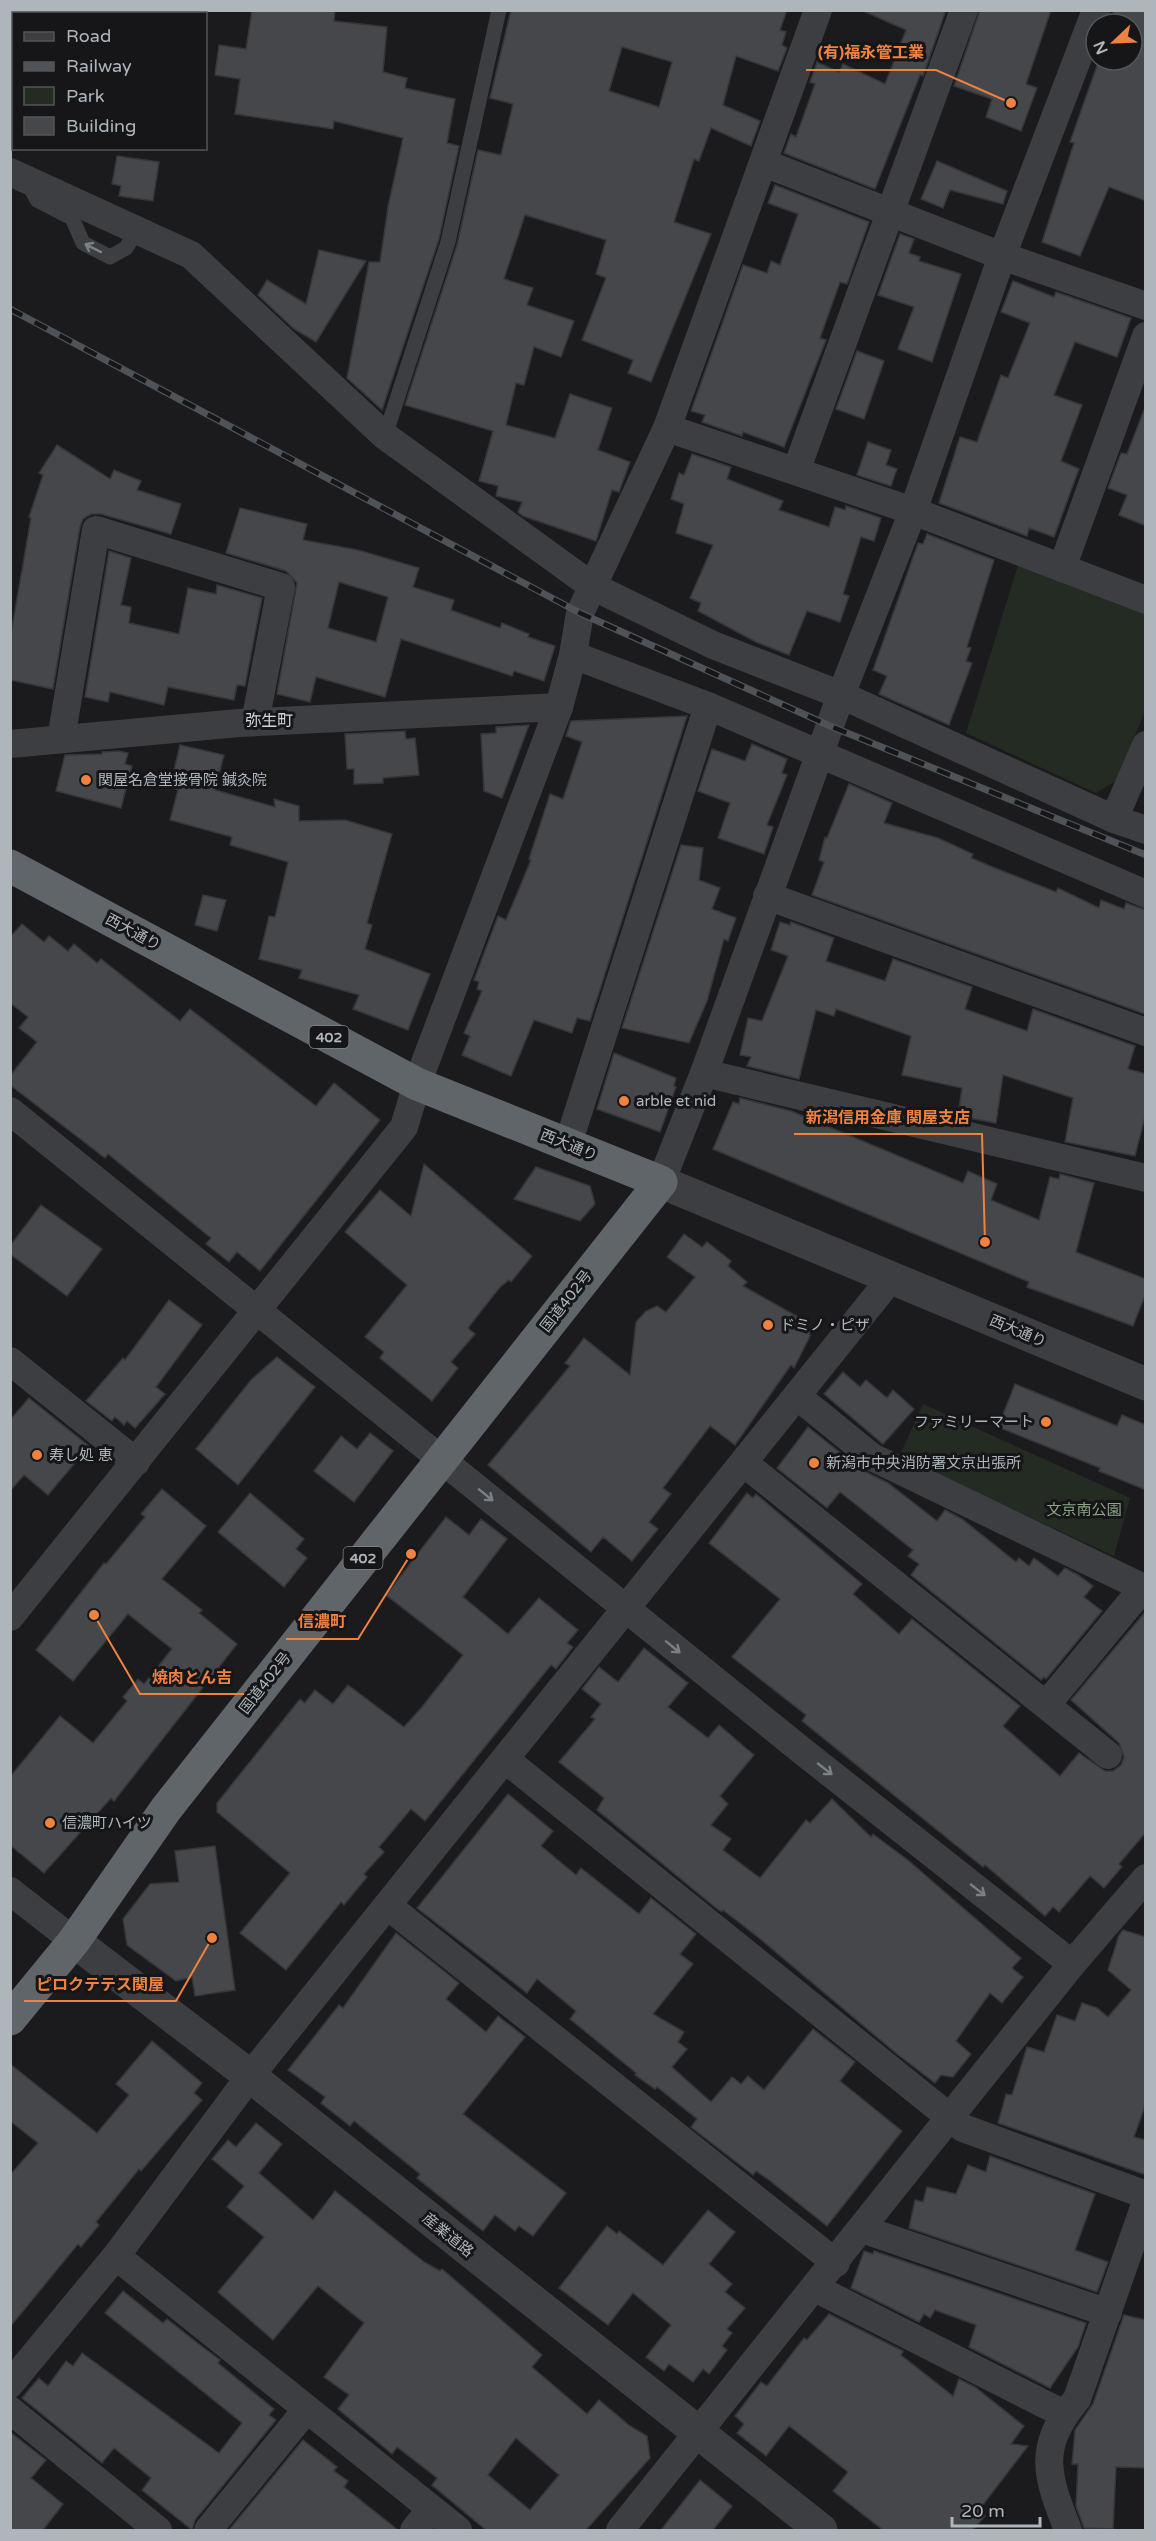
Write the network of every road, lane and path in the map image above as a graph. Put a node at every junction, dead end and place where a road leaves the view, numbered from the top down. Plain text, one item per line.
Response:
1 (499, 10) edge
2 (818, 10) edge
3 (964, 10) edge
4 (1096, 10) edge
5 (764, 163) junction
6 (19, 176) edge
7 (891, 213) junction
8 (1002, 256) junction
9 (1146, 306) edge
10 (1146, 336) edge
11 (667, 428) junction
12 (385, 436) junction
13 (796, 471) junction
14 (913, 511) junction
15 (1062, 568) junction
16 (592, 586) junction
17 (1146, 600) edge
18 (573, 655) junction
19 (841, 695) junction
20 (708, 706) junction
21 (559, 707) junction
22 (255, 722) junction
23 (61, 739) junction
24 (10, 744) edge
25 (1146, 746) edge
26 (818, 756) junction
27 (1114, 819) junction
28 (1146, 830) edge
29 (10, 866) edge
30 (1146, 894) edge
31 (767, 896) junction
32 (1146, 1032) edge
33 (704, 1073) junction
34 (417, 1084) junction
35 (10, 1111) edge
36 (568, 1144) junction
37 (1146, 1178) edge
38 (661, 1182) junction
39 (892, 1277) junction
40 (257, 1310) junction
41 (10, 1361) edge
42 (1146, 1384) edge
43 (797, 1396) junction
44 (441, 1458) junction
45 (136, 1462) junction
46 (744, 1463) junction
47 (1144, 1588) edge
48 (13, 1608) edge
49 (627, 1610) junction
50 (1046, 1705) junction
51 (1108, 1755) dead end
52 (506, 1760) junction
53 (1146, 1878) edge
54 (10, 1891) edge
55 (388, 1906) junction
56 (74, 1941) junction
57 (1072, 1964) junction
58 (10, 2019) edge
59 (250, 2076) junction
60 (951, 2119) junction
61 (1146, 2195) edge
62 (1146, 2202) edge
63 (862, 2229) junction
64 (116, 2256) junction
65 (836, 2263) junction
66 (815, 2288) junction
67 (1108, 2313) junction
68 (10, 2384) edge
69 (307, 2409) junction
70 (10, 2410) edge
71 (1064, 2414) junction
72 (699, 2433) junction
73 (423, 2520) edge
74 (158, 2530) edge
75 (208, 2530) edge
76 (458, 2530) edge
77 (621, 2530) edge
78 (821, 2530) edge
79 (1068, 2530) edge

1 - 12 lane
2 - 5 street
3 - 7 street
4 - 8 street
5 - 7 street
5 - 11 street
6 - 12 street
7 - 8 street
7 - 13 street
8 - 9 street
8 - 14 street
10 - 15 street
11 - 13 street
11 - 16 street
12 - 16 street
13 - 14 street
14 - 15 street
14 - 19 street
15 - 17 street
16 - 18 street
16 - 19 street
18 - 20 street
18 - 21 street
19 - 26 street
19 - 27 street
20 - 26 street
20 - 36 street
21 - 22 street
21 - 34 street
22 - 23 street
22 - 23 street
23 - 24 street
25 - 27 street
26 - 30 street
26 - 31 street
27 - 28 street
29 - 34 highway, 西大通り / 402
31 - 32 street
31 - 33 street
33 - 37 street
33 - 38 street
34 - 36 highway, 西大通り / 402
34 - 40 street
35 - 40 street
36 - 38 highway, 西大通り / 402
38 - 39 street, 西大通り
38 - 44 highway, 国道402号 / 402
39 - 42 street, 西大通り
39 - 43 street
40 - 44 street
40 - 45 street
41 - 45 street
43 - 46 street
43 - 47 street
44 -> 49 street
44 - 56 highway, 国道402号 / 402
45 - 48 street
46 - 49 street
46 - 50 street
47 - 50 street
49 - 52 street
49 -> 57 street
50 - 51 street
52 - 55 street
52 - 60 street
53 - 57 street
54 - 56 street
55 - 59 street
55 - 65 street
56 - 58 highway, 国道402号 / 402
56 - 59 street, 産業道路
57 - 60 street
59 - 64 street
59 - 72 street, 産業道路
60 - 61 street
60 - 63 street
62 - 67 street
63 - 65 street
63 - 67 street
64 - 68 street
64 - 69 street
65 - 66 street
66 - 71 street
66 - 72 street
67 - 71 street
69 - 73 street
69 - 75 street
70 - 74 street
71 - 79 street
72 - 77 street
72 - 78 street, 産業道路
73 - 76 street

